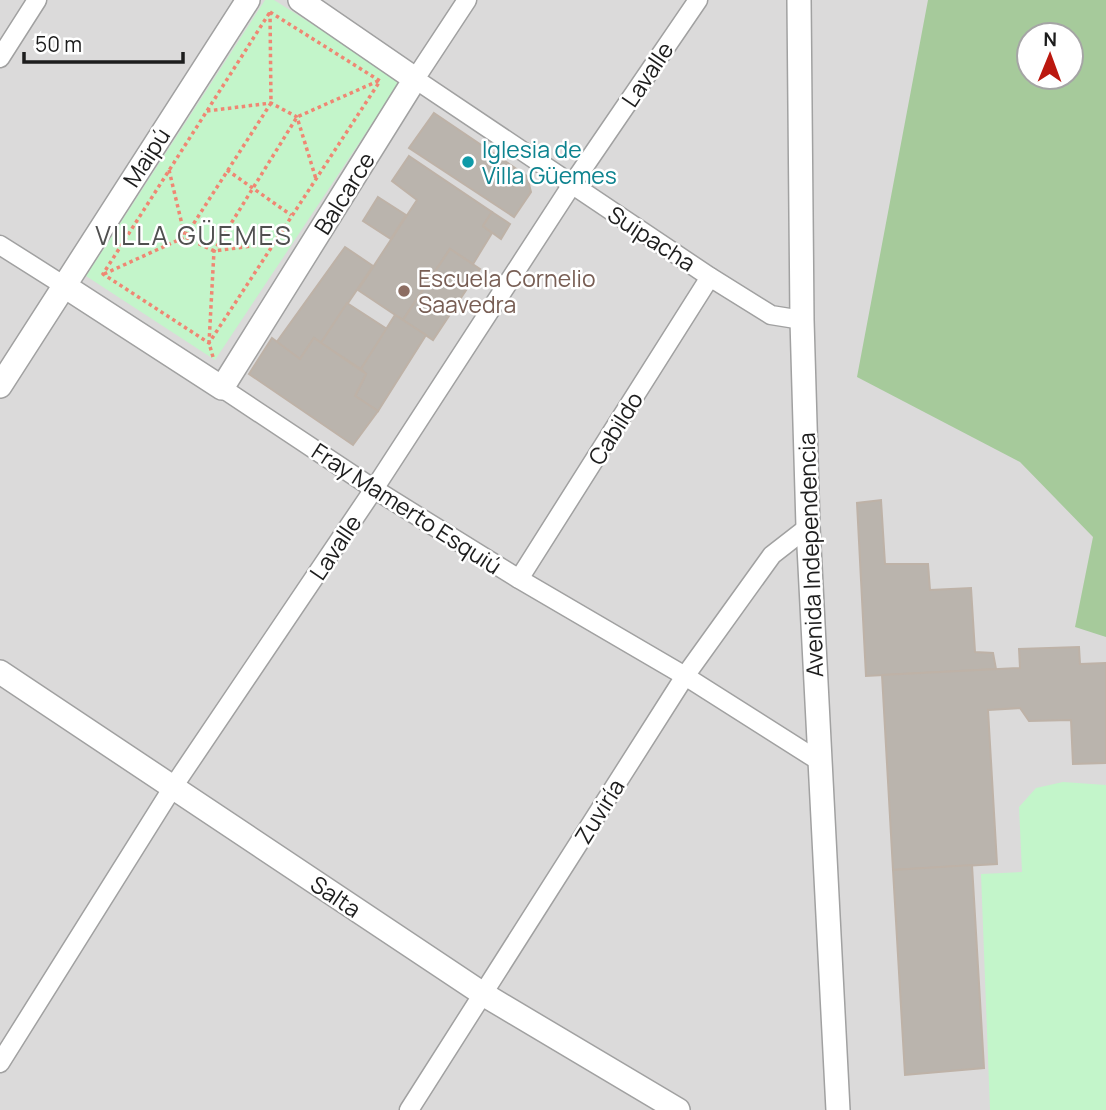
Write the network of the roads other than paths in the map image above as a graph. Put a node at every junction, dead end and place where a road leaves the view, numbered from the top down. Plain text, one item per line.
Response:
1 (37, 0) edge
2 (248, 0) edge
3 (300, 0) edge
4 (467, 0) edge
5 (698, 0) edge
6 (799, 0) edge
7 (0, 58) edge
8 (415, 79) junction
9 (571, 186) junction
10 (0, 246) edge
11 (710, 277) junction
12 (63, 285) junction
13 (802, 320) junction
14 (0, 386) edge
15 (222, 388) junction
16 (374, 489) junction
17 (808, 527) junction
18 (519, 579) junction
19 (0, 672) edge
20 (685, 676) junction
21 (819, 761) junction
22 (173, 787) junction
23 (483, 994) junction
24 (0, 1063) edge
25 (409, 1110) edge
26 (678, 1110) edge
27 (838, 1110) edge

1 - 7 street
2 - 12 street, Maipú
3 - 8 street, Suipacha
4 - 8 street, Balcarce
5 - 9 street, Lavalle
6 - 13 street, Avenida Independencia
8 - 9 street, Suipacha
8 - 15 street, Balcarce
9 - 11 street, Suipacha
9 - 16 street, Lavalle
10 - 12 street, Fray Mamerto Esquiú
11 - 13 street, Suipacha
11 - 18 street, Cabildo
12 - 14 street, Maipú
12 - 15 street, Fray Mamerto Esquiú
13 - 17 street, Avenida Independencia
15 - 16 street, Fray Mamerto Esquiú
16 - 18 street, Fray Mamerto Esquiú
16 - 22 street, Lavalle
17 - 20 street, Zuviría
17 - 21 street, Avenida Independencia
18 - 20 street, Fray Mamerto Esquiú
19 - 22 street, Salta
20 - 21 street, Fray Mamerto Esquiú
20 - 23 street, Zuviría
21 - 27 street, Avenida Independencia
22 - 23 street, Salta
22 - 24 street, Lavalle
23 - 25 street, Zuviría
23 - 26 street, Salta

